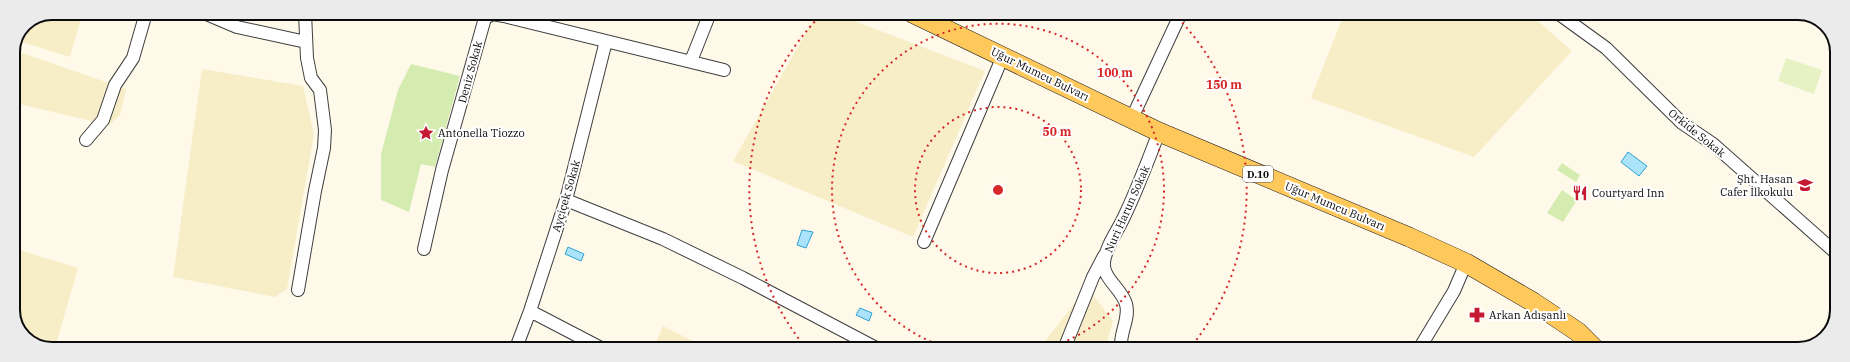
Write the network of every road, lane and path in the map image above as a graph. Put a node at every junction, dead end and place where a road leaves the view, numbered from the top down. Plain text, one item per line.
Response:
1 (144, 20) edge
2 (220, 20) edge
3 (305, 20) edge
4 (484, 20) edge
5 (520, 20) edge
6 (707, 20) edge
7 (927, 20) edge
8 (1178, 20) edge
9 (1567, 20) edge
10 (306, 42) junction
11 (606, 42) junction
12 (1003, 56) junction
13 (691, 61) junction
14 (724, 70) dead end
15 (1132, 118) junction
16 (1159, 132) junction
17 (86, 140) dead end
18 (566, 200) junction
19 (924, 242) dead end
20 (1830, 248) edge
21 (424, 249) dead end
22 (1106, 251) junction
23 (1466, 263) junction
24 (298, 290) dead end
25 (530, 311) junction
26 (518, 342) edge
27 (591, 342) edge
28 (865, 342) edge
29 (1067, 342) edge
30 (1120, 342) edge
31 (1423, 342) edge
32 (1588, 342) edge

1 - 17 street
2 - 10 street
3 - 10 street
4 - 21 street, Deniz Sokak
5 - 11 street, Deniz Sokak
6 - 13 street
7 - 12 main road, Uğur Mumcu Bulvarı / D.10
8 - 15 street
9 - 20 street, Orkide Sokak
10 - 24 street
11 - 13 street, Deniz Sokak
11 - 18 street, Ayçiçek Sokak
12 - 15 main road, Uğur Mumcu Bulvarı / D.10
12 - 19 street
13 - 14 street, Deniz Sokak
15 - 16 main road, Uğur Mumcu Bulvarı / D.10
16 - 22 street, Nuri Harun Sokak
16 - 23 main road, Uğur Mumcu Bulvarı / D.10
18 - 25 street, Ayçiçek Sokak
18 - 28 street
22 - 29 street
22 - 30 street, Nuri Harun Sokak
23 - 31 street
23 - 32 main road, Uğur Mumcu Bulvarı / D.10
25 - 26 street, Ayçiçek Sokak
25 - 27 street

